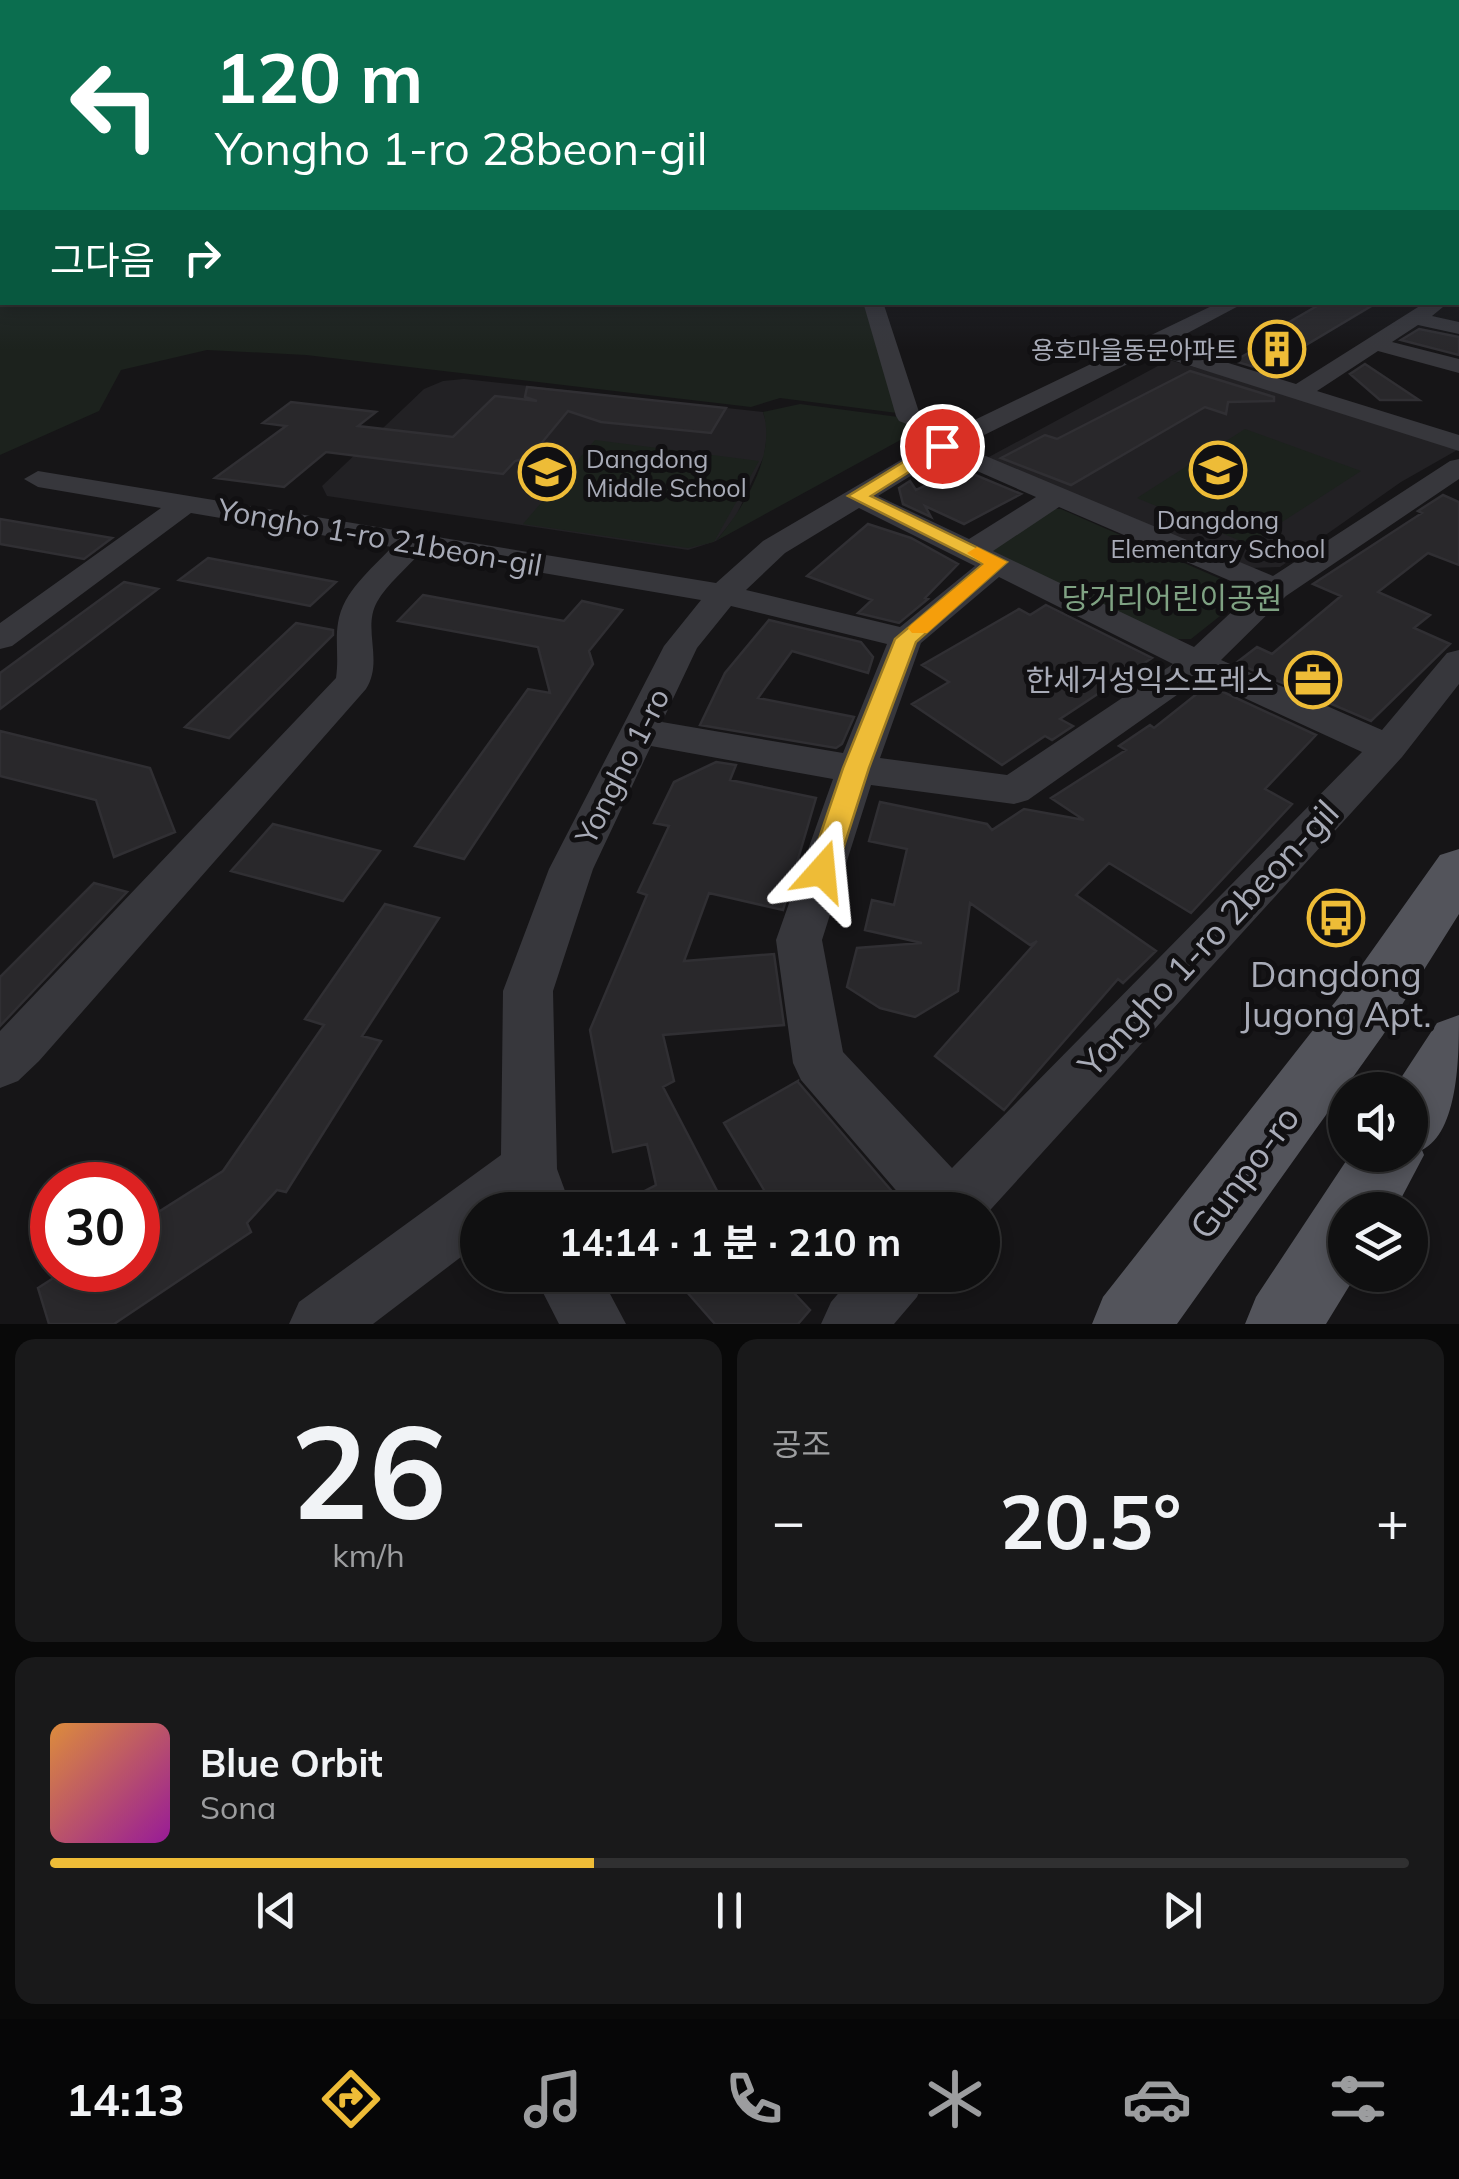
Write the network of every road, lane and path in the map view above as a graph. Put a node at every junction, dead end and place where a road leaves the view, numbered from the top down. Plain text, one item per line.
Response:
1 (874, 305) edge
2 (1231, 305) edge
3 (1436, 305) edge
4 (1416, 318) junction
5 (1459, 328) edge
6 (1372, 343) junction
7 (1148, 346) junction
8 (1459, 366) edge
9 (1298, 393) junction
10 (951, 441) junction
11 (1459, 443) edge
12 (1459, 467) edge
13 (38, 480) dead end
14 (1058, 495) junction
15 (858, 496) junction
16 (185, 504) junction
17 (414, 542) junction
18 (985, 556) junction
19 (1276, 589) junction
20 (723, 594) junction
21 (0, 639) edge
22 (906, 639) junction
23 (1459, 662) edge
24 (1198, 663) junction
25 (640, 731) junction
26 (1388, 748) junction
27 (856, 768) junction
28 (1459, 870) edge
29 (1459, 1043) edge
30 (0, 1064) edge
31 (1428, 1093) edge
32 (536, 1189) edge
33 (935, 1192) edge
34 (968, 1192) edge
35 (1328, 1253) edge
36 (576, 1292) edge
37 (880, 1292) edge
38 (321, 1324) edge
39 (594, 1324) edge
40 (853, 1324) edge
41 (1130, 1324) edge
42 (1283, 1324) edge

1 - 10 street
2 - 7 street, Yongho 1-ro
3 - 4 street
4 - 5 street
4 - 6 street
6 - 8 street
6 - 9 street
7 - 9 street
7 - 10 street, Yongho 1-ro
9 - 11 street
10 - 14 street
10 - 15 street, Yongho 1-ro
12 - 19 street
13 - 16 street, Yongho 1-ro 21beon-gil
14 - 18 street
14 - 19 street
15 - 18 street
15 - 20 street, Yongho 1-ro
16 - 17 street, Yongho 1-ro 21beon-gil
16 - 21 street
17 - 20 street, Yongho 1-ro 21beon-gil
17 - 30 street
18 - 22 street
18 - 24 street
19 - 24 street
20 - 22 street, Yongho 1-ro 21beon-gil
20 - 25 street, Yongho 1-ro
22 - 27 street
23 - 26 street, Yongho 1-ro 2beon-gil
24 - 26 street
24 - 27 street
25 - 27 street
25 - 32 street, Yongho 1-ro
26 - 34 street, Yongho 1-ro 2beon-gil
27 - 33 street
28 - 41 main road, Gunpo-ro
29 - 31 main road
32 - 38 street
35 - 42 main road
36 - 39 street
37 - 40 street

